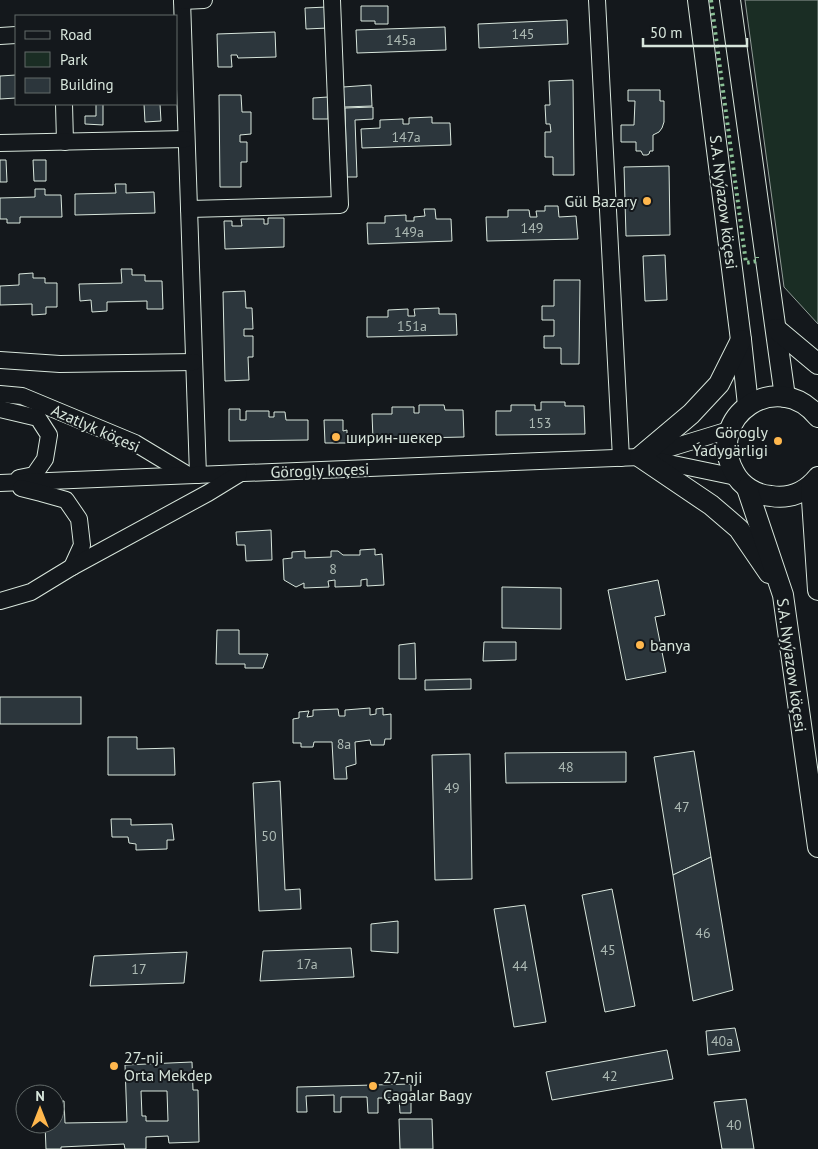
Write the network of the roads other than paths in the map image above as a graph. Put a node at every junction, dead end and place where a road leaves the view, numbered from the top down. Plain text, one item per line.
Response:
1 (182, 0) edge
2 (204, 0) edge
3 (332, 0) edge
4 (597, 0) edge
5 (698, 0) edge
6 (730, 0) edge
7 (180, 31) edge
8 (15, 35) edge
9 (0, 36) edge
10 (64, 105) edge
11 (186, 139) junction
12 (65, 142) junction
13 (0, 143) edge
14 (189, 209) junction
15 (776, 329) junction
16 (741, 340) junction
17 (0, 360) edge
18 (194, 362) junction
19 (818, 364) edge
20 (0, 394) edge
21 (785, 397) junction
22 (748, 404) junction
23 (0, 409) edge
24 (816, 411) edge
25 (729, 430) junction
26 (630, 457) junction
27 (241, 473) junction
28 (193, 475) junction
29 (814, 481) edge
30 (0, 483) edge
31 (742, 483) junction
32 (72, 568) junction
33 (818, 590) edge
34 (783, 595) junction
35 (0, 601) edge
36 (818, 847) edge

1 - 2 street
1 - 7 street
3 - 14 street
4 - 26 street
5 - 16 main road, S.A. Nyýazow köçesi
6 - 15 main road, S.A. Nyýazow köçesi
7 - 11 street
8 - 9 street
10 - 12 street
11 - 12 street
11 - 14 street
12 - 13 street
14 - 18 street
15 - 19 main road
15 - 21 main road, S.A. Nyýazow köçesi
16 - 22 main road, S.A. Nyýazow köçesi
16 - 26 main road
17 - 18 street
18 - 28 street
20 - 28 street, Azatlyk köçesi
21 - 22 main road
21 - 24 main road
22 - 25 main road
23 - 30 street
25 - 26 street
25 - 31 main road, S.A. Nyýazow köçesi
26 - 27 street, Görogly koçesi
26 - 31 street
26 - 34 main road
27 - 28 street, Görogly koçesi
27 - 32 street
28 - 30 street, Görogly koçesi
29 - 31 main road
29 - 33 main road
30 - 32 street
31 - 34 main road, S.A. Nyýazow köçesi
32 - 35 street
34 - 36 main road, S.A. Nyýazow köçesi

